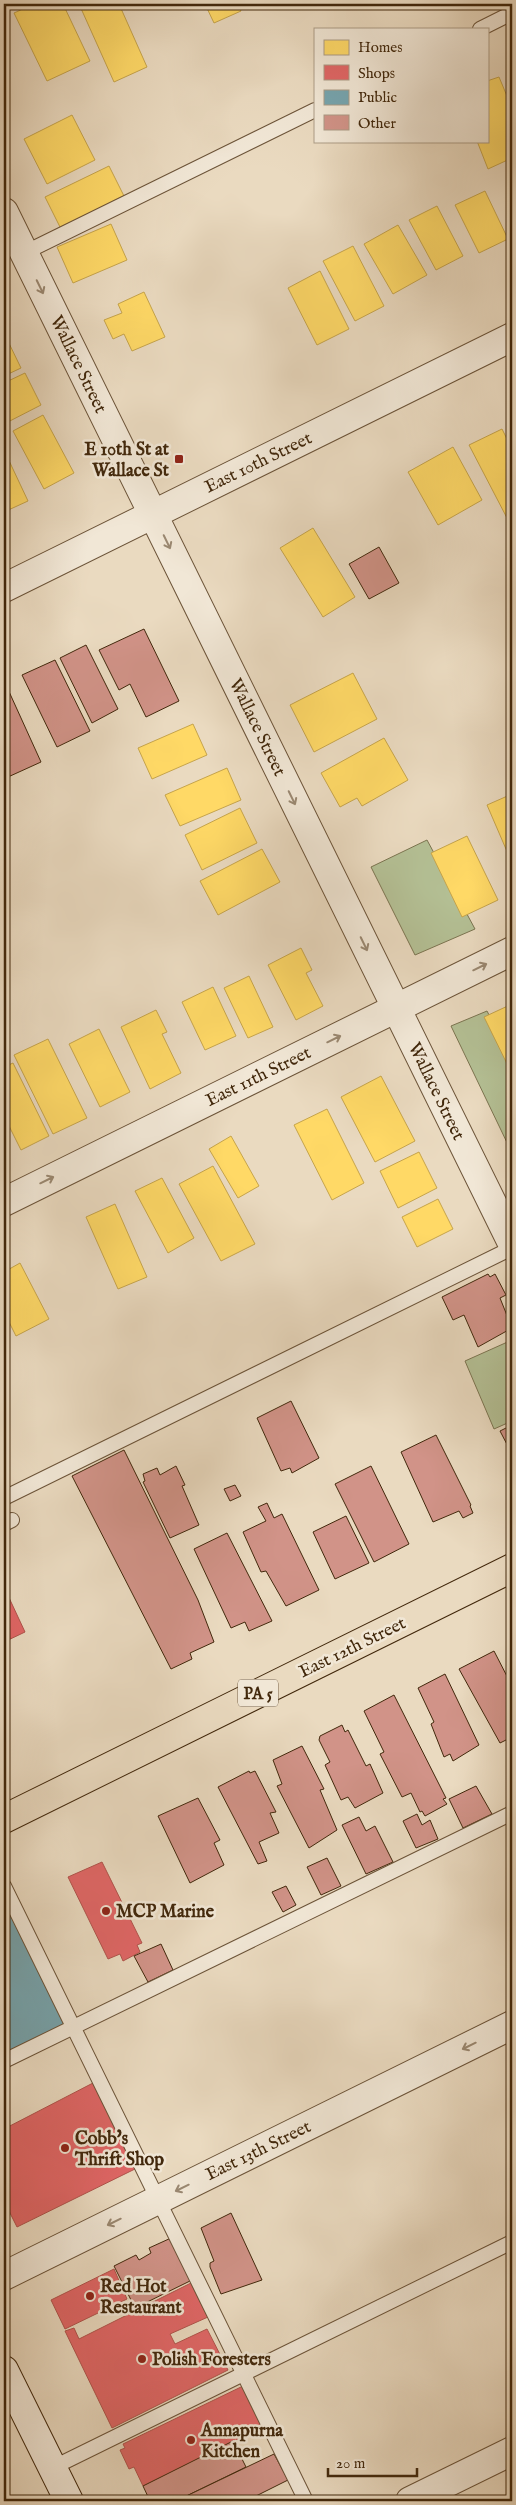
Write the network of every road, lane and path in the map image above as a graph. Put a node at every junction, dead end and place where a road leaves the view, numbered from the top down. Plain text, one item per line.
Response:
1 (512, 13) edge
2 (482, 28) edge
3 (314, 110) edge
4 (4, 212) edge
5 (24, 253) junction
6 (512, 337) edge
7 (153, 514) junction
8 (4, 588) edge
9 (512, 951) edge
10 (396, 1008) junction
11 (4, 1202) edge
12 (512, 1242) edge
13 (512, 1248) edge
14 (4, 1498) edge
15 (512, 1568) edge
16 (512, 1813) edge
17 (4, 1819) edge
18 (4, 1886) edge
19 (512, 2025) edge
20 (73, 2028) junction
21 (4, 2061) edge
22 (158, 2200) junction
23 (512, 2242) edge
24 (4, 2276) edge
25 (244, 2374) junction
26 (6, 2381) edge
27 (512, 2451) edge
28 (52, 2468) junction
29 (69, 2501) edge
30 (306, 2501) edge
31 (410, 2501) edge

1 - 2 lane
3 - 5 lane
4 - 5 street, Wallace Street
5 -> 7 street, Wallace Street
6 - 7 street, East 10th Street
7 - 8 street, East 10th Street
7 -> 10 street, Wallace Street
10 -> 9 street, East 11th Street
11 -> 10 street, East 11th Street
10 - 12 street, Wallace Street
13 - 14 lane
15 - 17 main road, East 12th Street / PA 5
16 - 20 lane
18 - 20 lane
19 -> 22 street, East 13th Street
20 - 21 lane
20 - 22 lane
22 -> 24 street, East 13th Street
22 - 25 lane
23 - 25 lane
25 - 28 lane
25 - 30 lane
26 - 28 street
27 - 31 street
28 - 29 street

